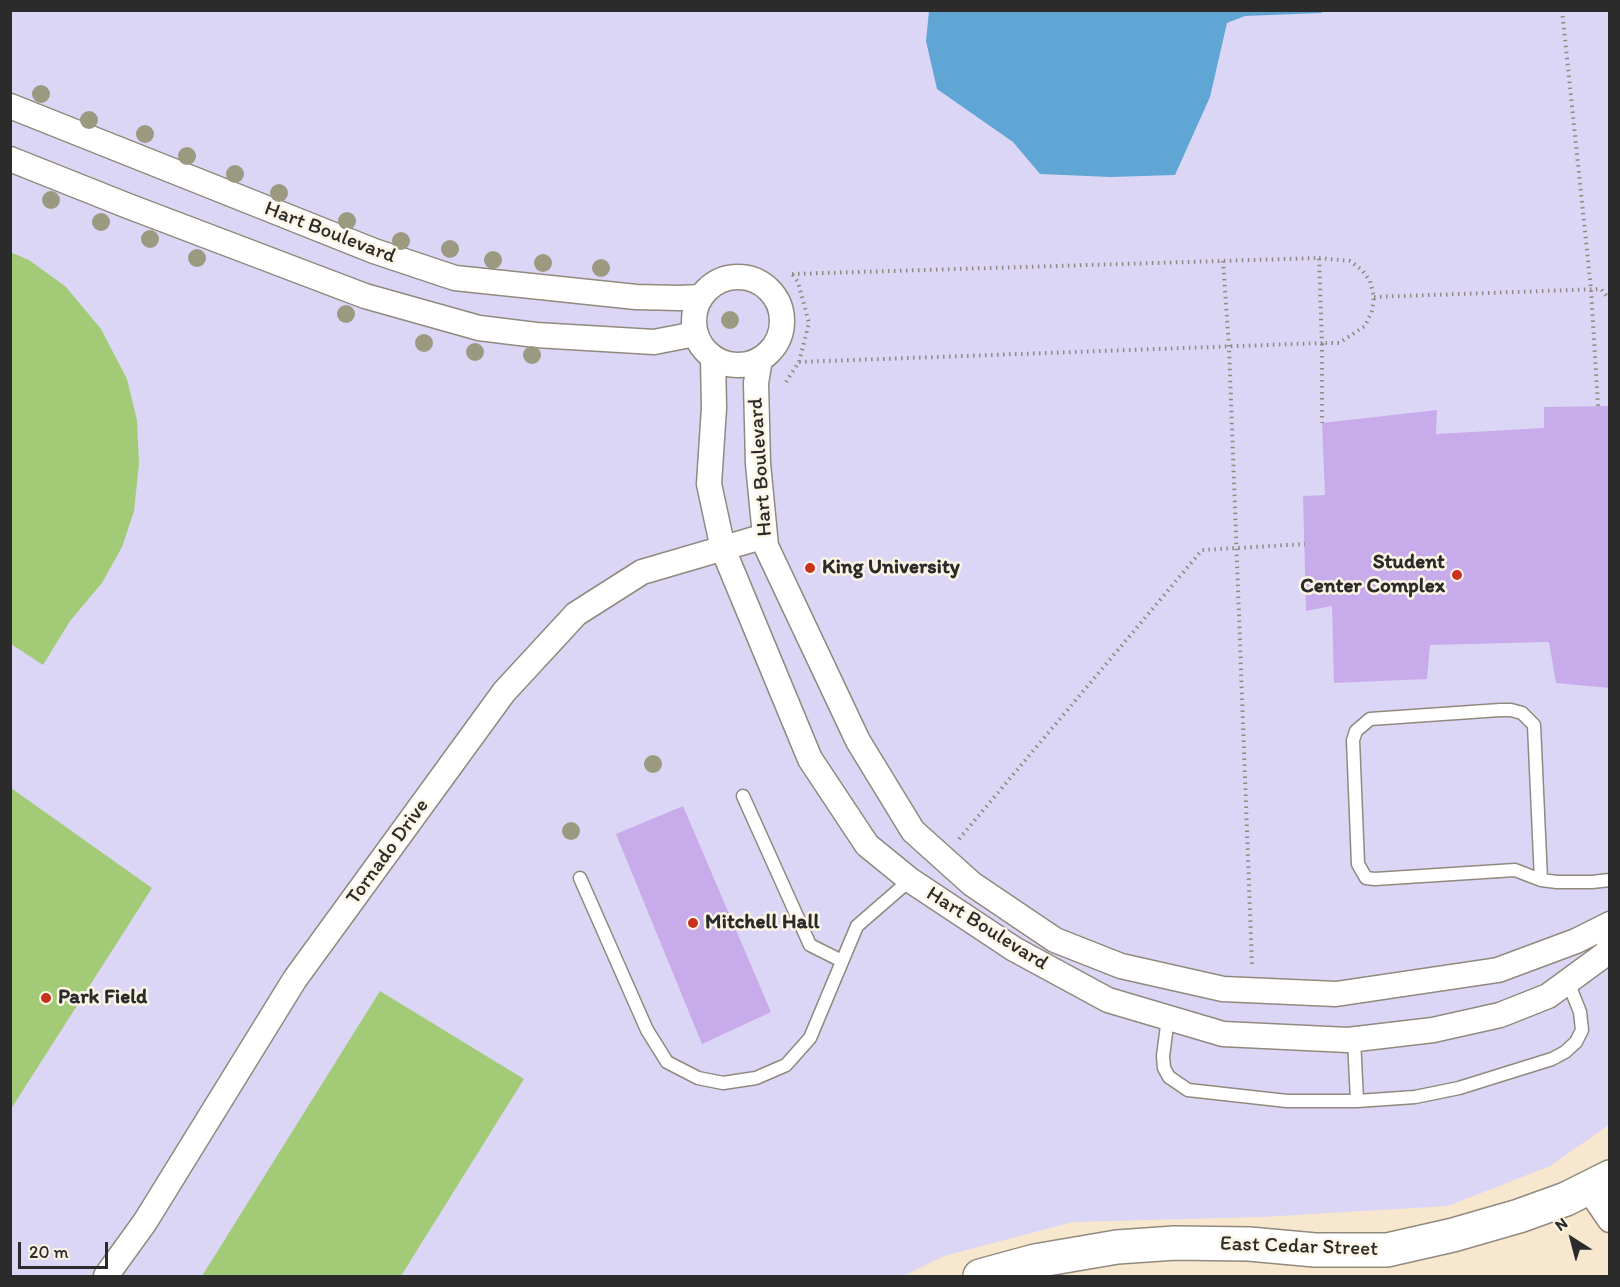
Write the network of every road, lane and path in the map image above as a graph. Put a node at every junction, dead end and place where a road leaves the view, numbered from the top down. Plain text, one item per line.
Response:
1 (1562, 10) edge
2 (10, 106) edge
3 (10, 159) edge
4 (1319, 258) junction
5 (1223, 261) junction
6 (1591, 289) junction
7 (701, 297) junction
8 (1374, 297) junction
9 (1610, 300) edge
10 (695, 334) junction
11 (1322, 343) junction
12 (1229, 346) junction
13 (713, 358) junction
14 (760, 359) junction
15 (799, 362) junction
16 (783, 386) dead end
17 (1598, 406) dead end
18 (1322, 423) dead end
19 (765, 536) junction
20 (1305, 544) dead end
21 (1236, 548) junction
22 (723, 549) junction
23 (743, 796) dead end
24 (943, 858) junction
25 (580, 878) dead end
26 (910, 880) junction
27 (1541, 880) junction
28 (1610, 880) edge
29 (1610, 924) edge
30 (1610, 948) edge
31 (842, 961) junction
32 (1568, 981) junction
33 (1253, 990) junction
34 (1168, 1018) junction
35 (1354, 1039) junction
36 (1358, 1101) junction
37 (1599, 1183) edge
38 (1610, 1220) edge
39 (106, 1276) edge
40 (980, 1276) edge

1 - 6 path
2 - 7 street, Hart Boulevard
3 - 10 street
4 - 5 path
4 - 8 path
4 - 11 path
5 - 12 path
5 - 15 path
6 - 8 path
6 - 9 path
6 - 17 path
7 - 10 street
7 - 14 street
8 - 11 path
10 - 13 street
11 - 12 path
11 - 18 path
12 - 15 path
12 - 21 path
13 - 14 street
13 - 22 street, Hart Boulevard
14 - 19 street, Hart Boulevard
15 - 16 path
19 - 22 street, Tornado Drive
19 - 24 street, Hart Boulevard
20 - 21 path
21 - 24 path
21 - 33 path
22 - 26 street, Hart Boulevard
22 - 39 street, Tornado Drive
23 - 31 lane
24 - 33 street, Hart Boulevard
25 - 31 lane
26 - 31 lane
26 - 34 street, Hart Boulevard
27 - 27 lane
27 - 28 lane
29 - 33 street, Hart Boulevard
30 - 32 street, Hart Boulevard
32 - 35 street, Hart Boulevard
32 - 36 lane
34 - 35 street, Hart Boulevard
34 - 36 lane
35 - 36 lane
37 - 38 street
37 - 40 street, East Cedar Street

